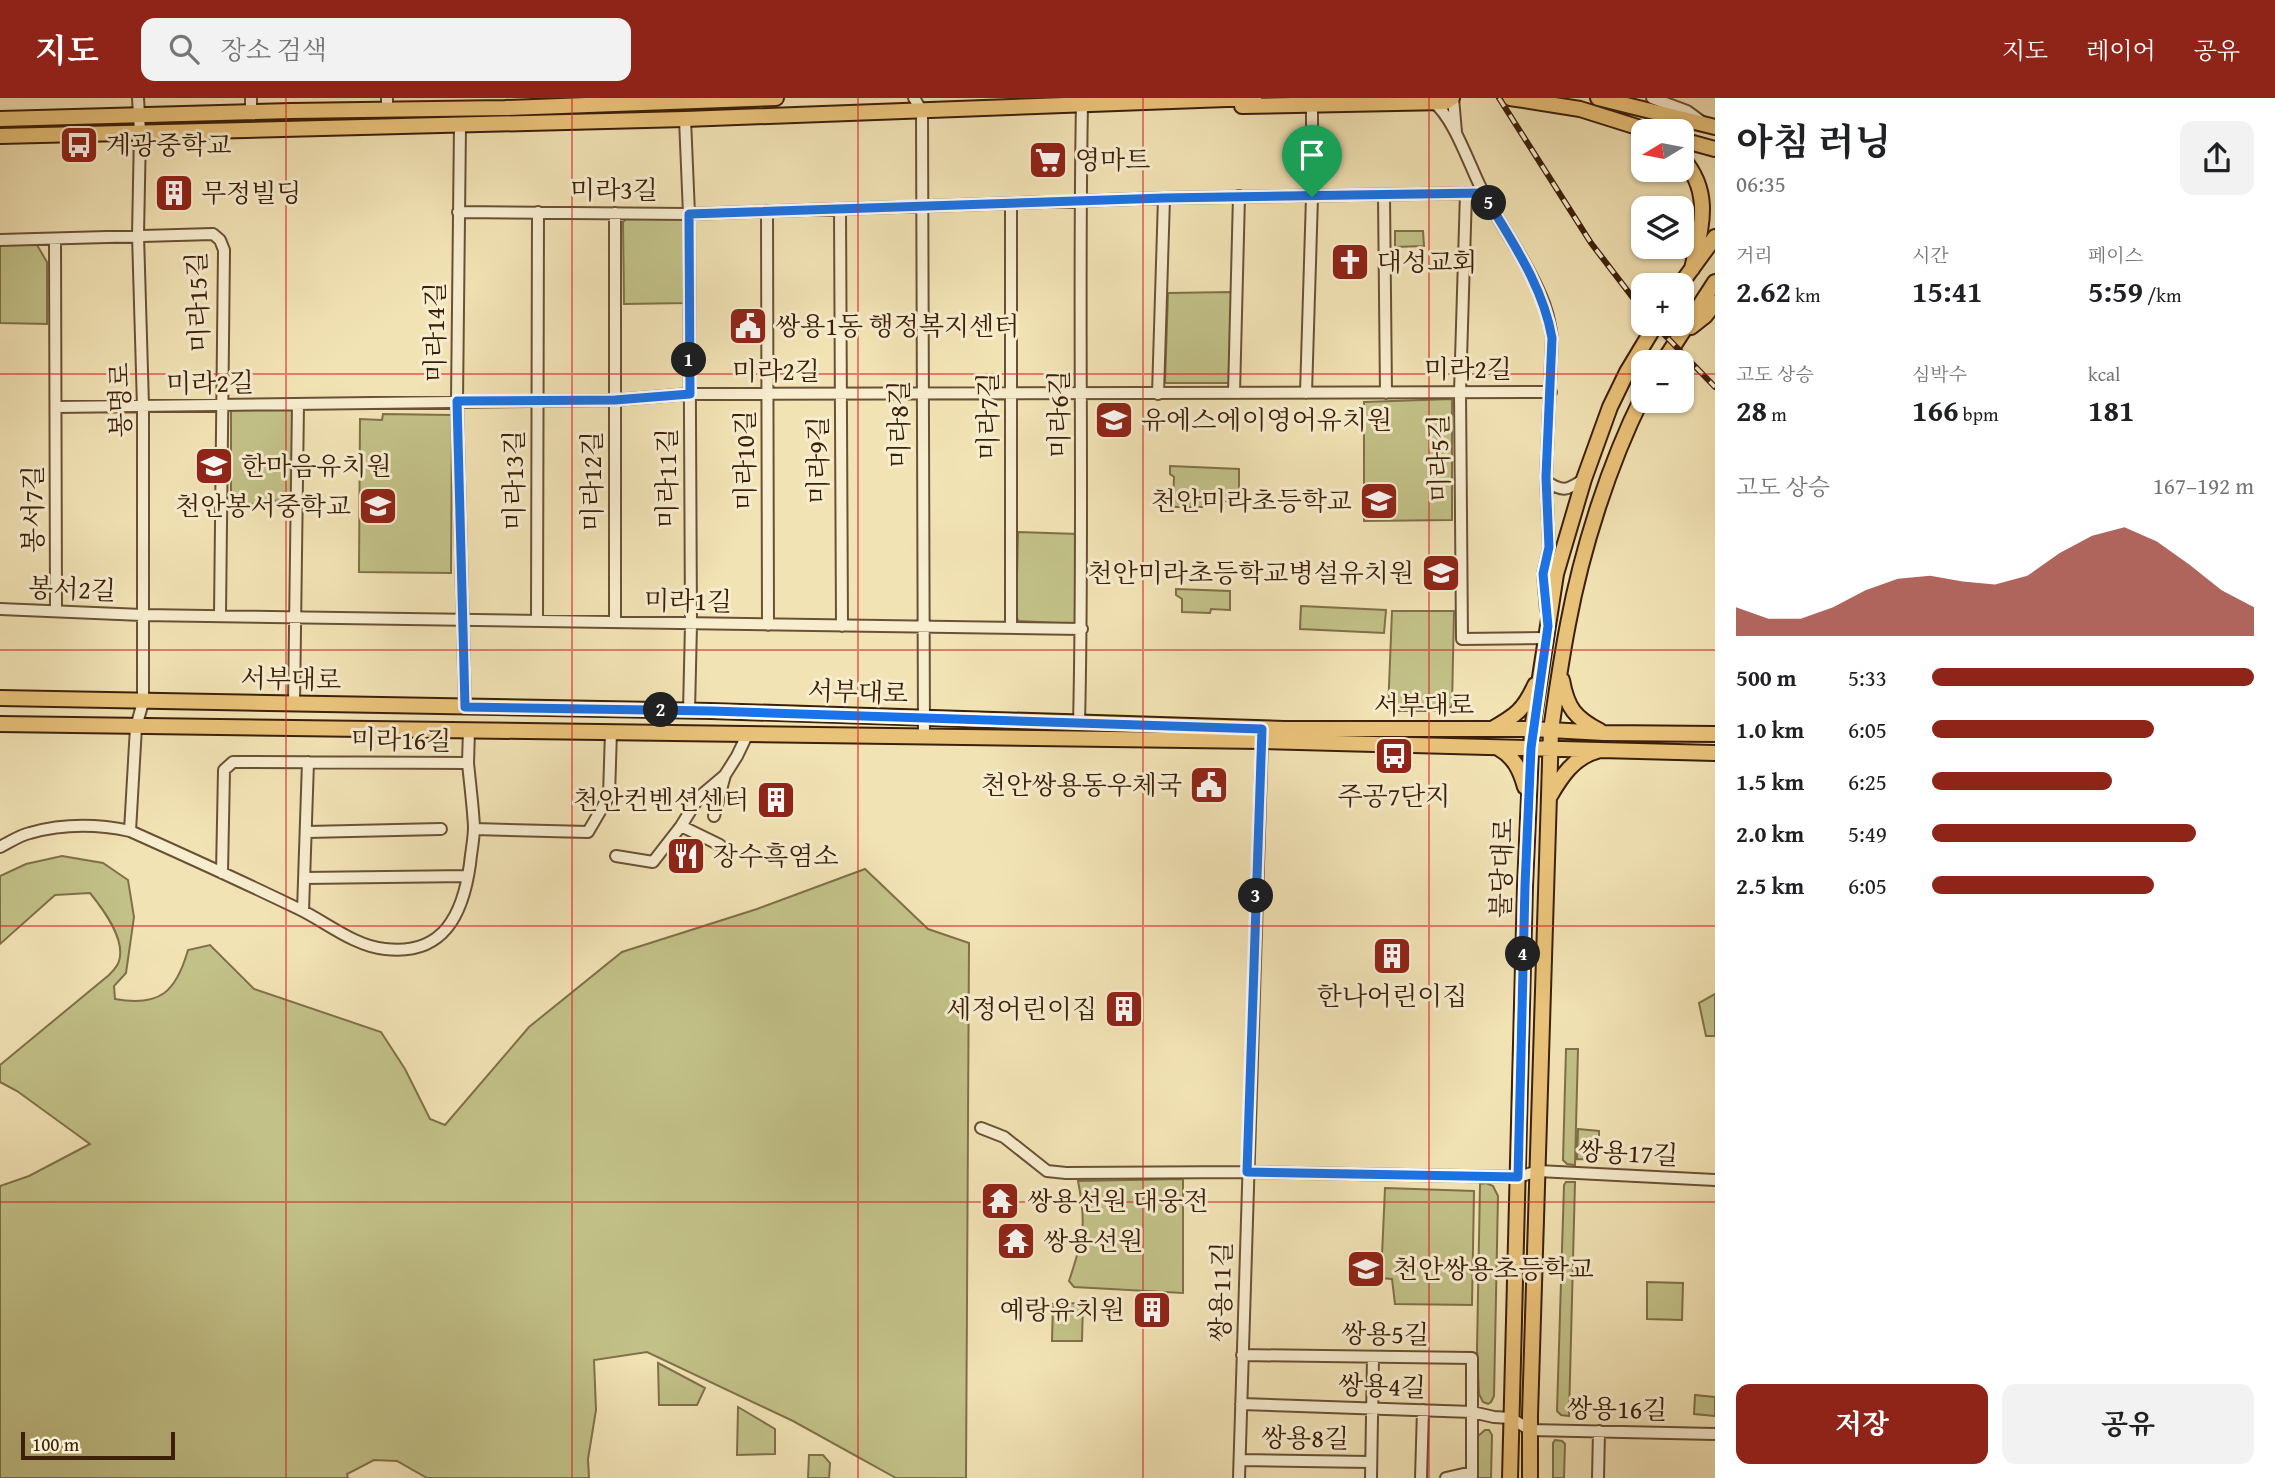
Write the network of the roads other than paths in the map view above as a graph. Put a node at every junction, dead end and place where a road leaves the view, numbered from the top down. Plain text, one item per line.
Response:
1 (138, 98) edge
2 (773, 98) edge
3 (914, 98) edge
4 (1254, 98) edge
5 (1452, 98) edge
6 (1510, 98) edge
7 (1598, 98) edge
8 (1652, 98) edge
9 (1614, 100) edge
10 (617, 101) edge
11 (1133, 102) junction
12 (1433, 102) junction
13 (505, 103) edge
14 (387, 104) edge
15 (1082, 104) junction
16 (1312, 104) junction
17 (1575, 104) edge
18 (251, 105) edge
19 (922, 111) junction
20 (139, 115) junction
21 (685, 119) junction
22 (0, 120) edge
23 (1631, 124) edge
24 (460, 125) junction
25 (1712, 125) edge
26 (140, 132) junction
27 (1456, 134) junction
28 (0, 136) edge
29 (1694, 143) edge
30 (1715, 149) edge
31 (1694, 173) edge
32 (1466, 193) junction
33 (1483, 193) junction
34 (1238, 196) junction
35 (1384, 196) junction
36 (1312, 197) junction
37 (1164, 198) junction
38 (1080, 202) junction
39 (1011, 204) junction
40 (922, 205) junction
41 (840, 209) junction
42 (767, 211) junction
43 (458, 212) junction
44 (538, 212) junction
45 (615, 213) junction
46 (689, 214) junction
47 (138, 235) junction
48 (1715, 237) edge
49 (55, 239) junction
50 (0, 240) edge
51 (1692, 269) junction
52 (1689, 273) edge
53 (1715, 282) edge
54 (1715, 303) edge
55 (1694, 314) edge
56 (1694, 324) edge
57 (1649, 336) edge
58 (1460, 392) junction
59 (1550, 392) junction
60 (922, 393) junction
61 (1011, 393) junction
62 (1081, 393) junction
63 (1234, 393) junction
64 (1306, 393) junction
65 (1385, 393) junction
66 (690, 394) junction
67 (767, 394) junction
68 (841, 394) junction
69 (1158, 394) junction
70 (615, 400) junction
71 (457, 401) junction
72 (537, 401) junction
73 (298, 404) junction
74 (222, 405) junction
75 (143, 406) junction
76 (56, 407) junction
77 (1636, 413) edge
78 (1584, 479) junction
79 (1546, 481) junction
80 (0, 610) edge
81 (56, 611) junction
82 (142, 615) junction
83 (220, 615) junction
84 (294, 617) junction
85 (463, 620) junction
86 (537, 621) junction
87 (615, 622) junction
88 (691, 624) junction
89 (768, 625) junction
90 (842, 626) junction
91 (922, 626) junction
92 (1011, 628) junction
93 (1082, 629) junction
94 (1547, 632) junction
95 (1543, 660) junction
96 (1560, 669) junction
97 (0, 698) edge
98 (143, 702) junction
99 (294, 704) junction
100 (465, 707) junction
101 (689, 711) junction
102 (924, 719) junction
103 (0, 724) edge
104 (1079, 724) junction
105 (136, 727) junction
106 (1491, 729) junction
107 (1532, 729) junction
108 (470, 730) junction
109 (1551, 730) junction
110 (611, 731) junction
111 (748, 733) junction
112 (1604, 733) junction
113 (1715, 734) edge
114 (1262, 735) junction
115 (924, 737) junction
116 (1497, 747) junction
117 (1531, 748) junction
118 (1550, 748) junction
119 (1604, 750) junction
120 (1715, 753) edge
121 (308, 762) junction
122 (468, 763) junction
123 (725, 775) junction
124 (1548, 801) junction
125 (1529, 804) junction
126 (713, 816) dead end
127 (681, 826) junction
128 (441, 829) dead end
129 (474, 829) junction
130 (130, 831) junction
131 (307, 832) junction
132 (720, 845) dead end
133 (0, 847) edge
134 (616, 856) dead end
135 (222, 873) junction
136 (468, 876) junction
137 (304, 878) junction
138 (303, 911) junction
139 (981, 1128) dead end
140 (1538, 1171) junction
141 (1247, 1172) junction
142 (1518, 1177) junction
143 (1715, 1180) edge
144 (1242, 1355) junction
145 (1373, 1357) junction
146 (1241, 1404) junction
147 (1372, 1409) junction
148 (1423, 1410) junction
149 (1472, 1412) junction
150 (1520, 1424) junction
151 (1598, 1432) junction
152 (1715, 1434) edge
153 (1240, 1460) junction
154 (1370, 1462) junction
155 (1472, 1475) edge
156 (1239, 1478) edge
157 (1371, 1478) edge
158 (1421, 1478) edge
159 (1446, 1478) edge
160 (1510, 1478) edge
161 (1530, 1478) edge
162 (1598, 1478) edge

1 - 20 street, 봉명로
2 - 10 main road
3 - 19 street
4 - 11 main road
5 - 12 main road
5 - 27 street
6 - 17 main road
7 - 9 main road
8 - 25 street
9 - 25 main road
10 - 13 main road
11 - 15 main road
11 - 16 main road
12 - 16 main road
12 - 27 street
13 - 14 main road
14 - 18 main road
15 - 19 main road
15 - 38 street, 미라6길
16 - 36 street
17 - 23 main road
18 - 20 main road
19 - 21 main road
19 - 40 street, 미라8길
20 - 22 main road
20 - 26 street, 봉명로
21 - 24 main road
21 - 46 street, 미라11길
24 - 26 main road
24 - 43 street, 미라14길
26 - 28 main road
26 - 47 street, 봉명로
27 - 33 street
29 - 30 main road
31 - 51 main road
32 - 33 street, 미라3길
32 - 35 street, 미라3길
32 - 58 street, 미라5길
33 - 59 street
34 - 36 street, 미라3길
34 - 37 street, 미라3길
34 - 63 street
35 - 36 street, 미라3길
35 - 65 street, 미라2길
36 - 64 street
37 - 38 street, 미라3길
37 - 69 street
38 - 39 street, 미라3길
38 - 62 street, 미라6길
39 - 40 street, 미라3길
39 - 61 street, 미라7길
40 - 41 street, 미라3길
40 - 60 street, 미라8길
41 - 42 street, 미라3길
41 - 68 street, 미라9길
42 - 46 street, 미라3길
42 - 67 street, 미라10길
43 - 44 street, 미라3길
43 - 71 street, 미라14길
44 - 45 street, 미라3길
44 - 72 street, 미라13길
45 - 46 street, 미라3길
45 - 70 street, 미라12길
46 - 66 street, 미라11길
47 - 49 street, 미라15길
47 - 74 street, 미라15길
47 - 75 street, 봉명로
48 - 51 main road
49 - 50 street, 미라15길
49 - 76 street, 봉서7길
51 - 52 main road
53 - 55 main road
54 - 56 main road
57 - 78 main road, 불당대로
58 - 59 street, 미라2길
58 - 65 street, 미라2길
58 - 94 street, 미라5길
59 - 79 street
60 - 61 street, 미라2길
60 - 68 street, 미라2길
60 - 91 street, 미라8길
61 - 62 street, 미라2길
61 - 92 street, 미라7길
62 - 69 street, 미라2길
62 - 93 street, 미라6길
63 - 64 street, 미라2길
63 - 69 street, 미라2길
64 - 65 street, 미라2길
66 - 67 street, 미라2길
66 - 70 street, 미라2길
66 - 88 street, 미라11길
67 - 68 street, 미라2길
67 - 89 street, 미라10길
68 - 90 street, 미라9길
70 - 72 street, 미라2길
70 - 87 street, 미라12길
71 - 72 street, 미라2길
71 - 73 street, 미라2길
71 - 85 street, 미라14길
72 - 86 street, 미라13길
73 - 74 street, 미라2길
73 - 84 street
74 - 75 street, 미라2길
74 - 83 street, 미라15길
75 - 76 street
75 - 82 street, 봉명로
76 - 81 street, 봉서7길
77 - 96 main road, 불당대로
78 - 79 street
78 - 94 main road, 불당대로
79 - 94 street
80 - 81 street, 봉서2길
81 - 82 street, 봉서2길
82 - 83 street, 미라1길
82 - 98 street, 봉명로
83 - 84 street, 미라1길
84 - 85 street, 미라1길
84 - 99 street
85 - 86 street, 미라1길
85 - 100 street, 미라14길
86 - 87 street, 미라1길
87 - 88 street, 미라1길
88 - 89 street, 미라1길
88 - 101 street, 미라11길
89 - 90 street, 미라1길
90 - 91 street, 미라1길
91 - 92 street, 미라1길
91 - 102 street, 미라8길
92 - 93 street, 미라1길
93 - 104 street, 미라6길
94 - 95 main road, 불당대로
95 - 106 main road
95 - 107 main road, 불당대로
96 - 109 main road, 불당대로
96 - 112 main road
97 - 98 main road, 서부대로
98 - 99 main road, 서부대로
98 - 105 street, 봉명로
99 - 100 main road, 서부대로
100 - 101 main road, 서부대로
101 - 102 main road, 서부대로
102 - 104 main road, 서부대로
102 - 115 street, 미라8길
103 - 105 main road, 서부대로
104 - 114 main road, 서부대로
105 - 108 main road, 서부대로
105 - 130 street
106 - 107 main road, 서부대로
106 - 114 main road, 서부대로
107 - 109 main road, 서부대로
107 - 117 main road, 불당대로
108 - 110 main road, 서부대로
108 - 122 street
109 - 112 main road, 서부대로
109 - 118 main road, 불당대로
110 - 111 main road, 서부대로
110 - 129 street
111 - 115 main road, 서부대로
111 - 123 street
112 - 113 main road, 서부대로
114 - 115 main road, 서부대로
114 - 116 main road, 서부대로
114 - 141 street, 쌍용11길
116 - 117 main road, 서부대로
116 - 125 main road
117 - 118 main road, 서부대로
117 - 125 main road, 불당대로
118 - 119 main road, 서부대로
118 - 124 main road, 불당대로
119 - 120 main road, 서부대로
119 - 124 main road
121 - 122 street, 미라16길
121 - 131 street
121 - 135 street, 미라16길
122 - 129 street, 미라16길
123 - 126 street
123 - 127 street
124 - 140 main road, 불당대로
125 - 142 main road, 불당대로
127 - 132 street
127 - 134 street
128 - 131 street
129 - 136 street, 미라16길
130 - 133 street, 미라16길
130 - 135 street, 미라16길
131 - 137 street
135 - 138 street, 미라16길
136 - 137 street
136 - 138 street, 미라16길
137 - 138 street
139 - 141 street, 쌍용17길
140 - 142 street, 쌍용17길
140 - 143 street, 쌍용17길
140 - 150 main road, 불당대로
141 - 142 street, 쌍용17길
141 - 144 street, 쌍용11길
142 - 150 main road, 불당대로
144 - 145 street, 쌍용5길
144 - 146 street, 쌍용11길
145 - 147 street, 쌍용8길
145 - 149 street, 쌍용5길
146 - 147 street, 쌍용4길
146 - 153 street, 쌍용11길
147 - 148 street, 쌍용4길
147 - 154 street, 쌍용8길
148 - 149 street, 쌍용4길
148 - 158 street
149 - 150 street, 쌍용4길
149 - 155 street
150 - 151 street, 쌍용16길
150 - 160 main road, 불당대로
150 - 161 main road, 불당대로
151 - 152 street, 쌍용16길
151 - 162 street
153 - 154 street, 쌍용8길
153 - 156 street, 쌍용11길
154 - 157 street, 쌍용8길
155 - 159 street

